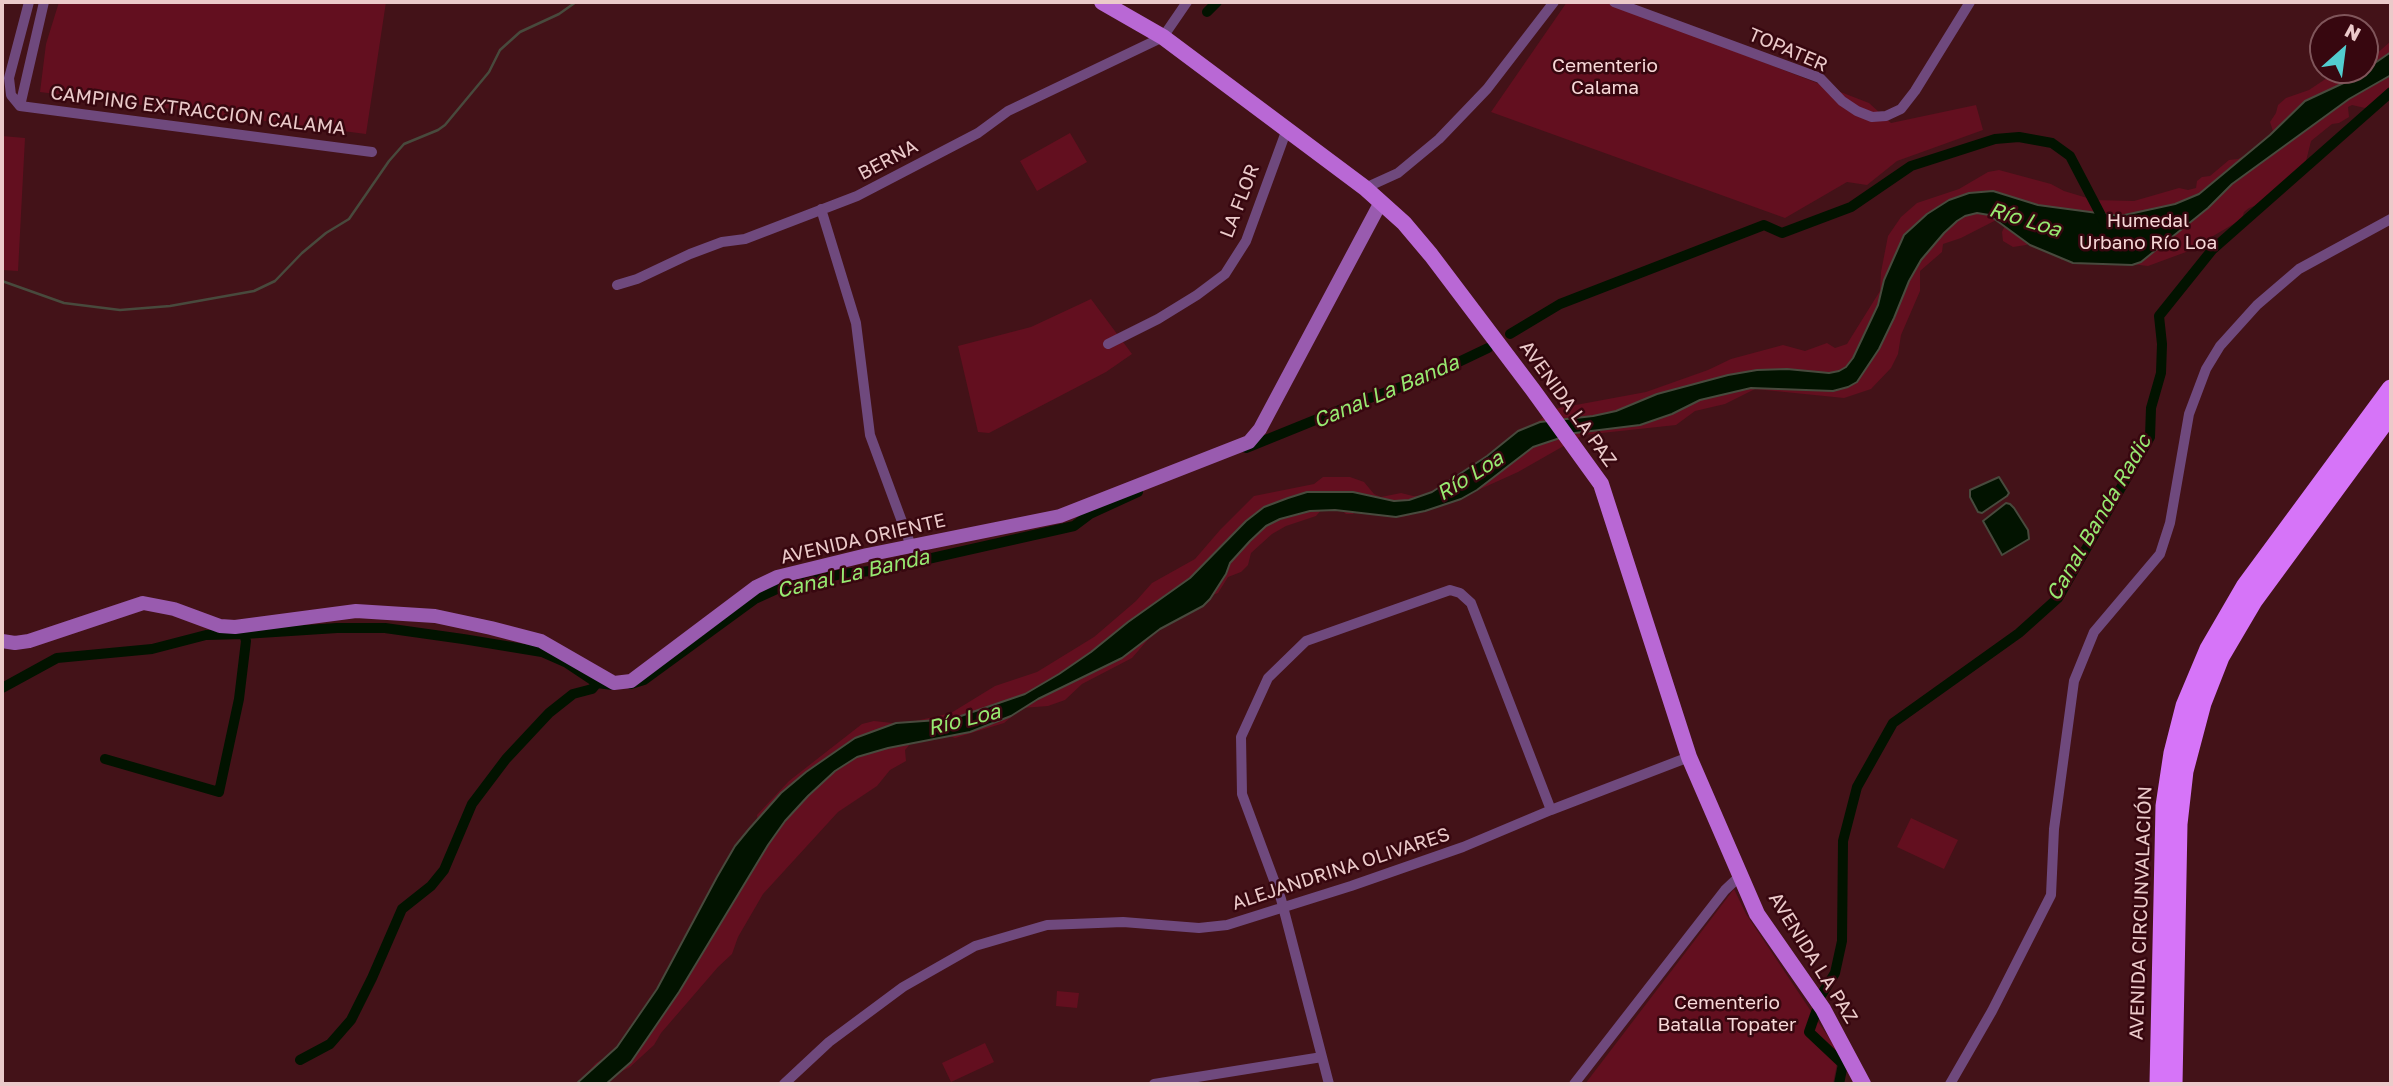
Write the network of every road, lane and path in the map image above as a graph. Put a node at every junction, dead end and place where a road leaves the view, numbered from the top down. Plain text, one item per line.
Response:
1 (29, 2) edge
2 (1102, 2) edge
3 (1187, 2) edge
4 (1555, 2) edge
5 (1614, 2) edge
6 (1970, 2) edge
7 (43, 4) edge
8 (1163, 37) junction
9 (20, 106) junction
10 (1287, 129) junction
11 (372, 152) dead end
12 (1365, 188) junction
13 (1381, 202) junction
14 (821, 209) junction
15 (2391, 219) edge
16 (617, 285) dead end
17 (1108, 344) dead end
18 (2391, 389) edge
19 (2391, 413) edge
20 (911, 546) junction
21 (2, 641) edge
22 (1689, 757) junction
23 (1551, 810) junction
24 (1741, 875) junction
25 (1283, 908) junction
26 (1322, 1057) junction
27 (784, 1084) edge
28 (1154, 1084) edge
29 (1329, 1084) edge
30 (1574, 1084) edge
31 (1863, 1084) edge
32 (1950, 1084) edge
33 (2159, 1084) edge
34 (2173, 1084) edge

1 - 7 street
1 - 9 street, CAMPING EXTRACCION CALAMA
2 - 8 main road, AVENIDA LA PAZ
3 - 8 street
4 - 12 street
5 - 6 street, TOPATER
7 - 9 street, CAMPING EXTRACCION CALAMA
8 - 10 main road, AVENIDA LA PAZ
8 - 14 street, BERNA
9 - 11 street, CAMPING EXTRACCION CALAMA
10 - 12 main road, AVENIDA LA PAZ
10 - 17 street, LA FLOR
12 - 13 main road, AVENIDA LA PAZ
13 - 20 street, AVENIDA ORIENTE
13 - 22 main road, AVENIDA LA PAZ
14 - 16 street, BERNA
14 - 20 street
15 - 32 street
18 - 33 highway, AVENIDA CIRCUNVALACIÓN
19 - 34 highway, AVENIDA CIRCUNVALACIÓN
20 - 21 street, AVENIDA ORIENTE
22 - 23 street, ALEJANDRINA OLIVARES
22 - 24 main road, AVENIDA LA PAZ
23 - 25 street, ALEJANDRINA OLIVARES
23 - 25 street
24 - 30 street
24 - 31 main road, AVENIDA LA PAZ
25 - 26 street
25 - 27 street, ALEJANDRINA OLIVARES
26 - 28 street
26 - 29 street

